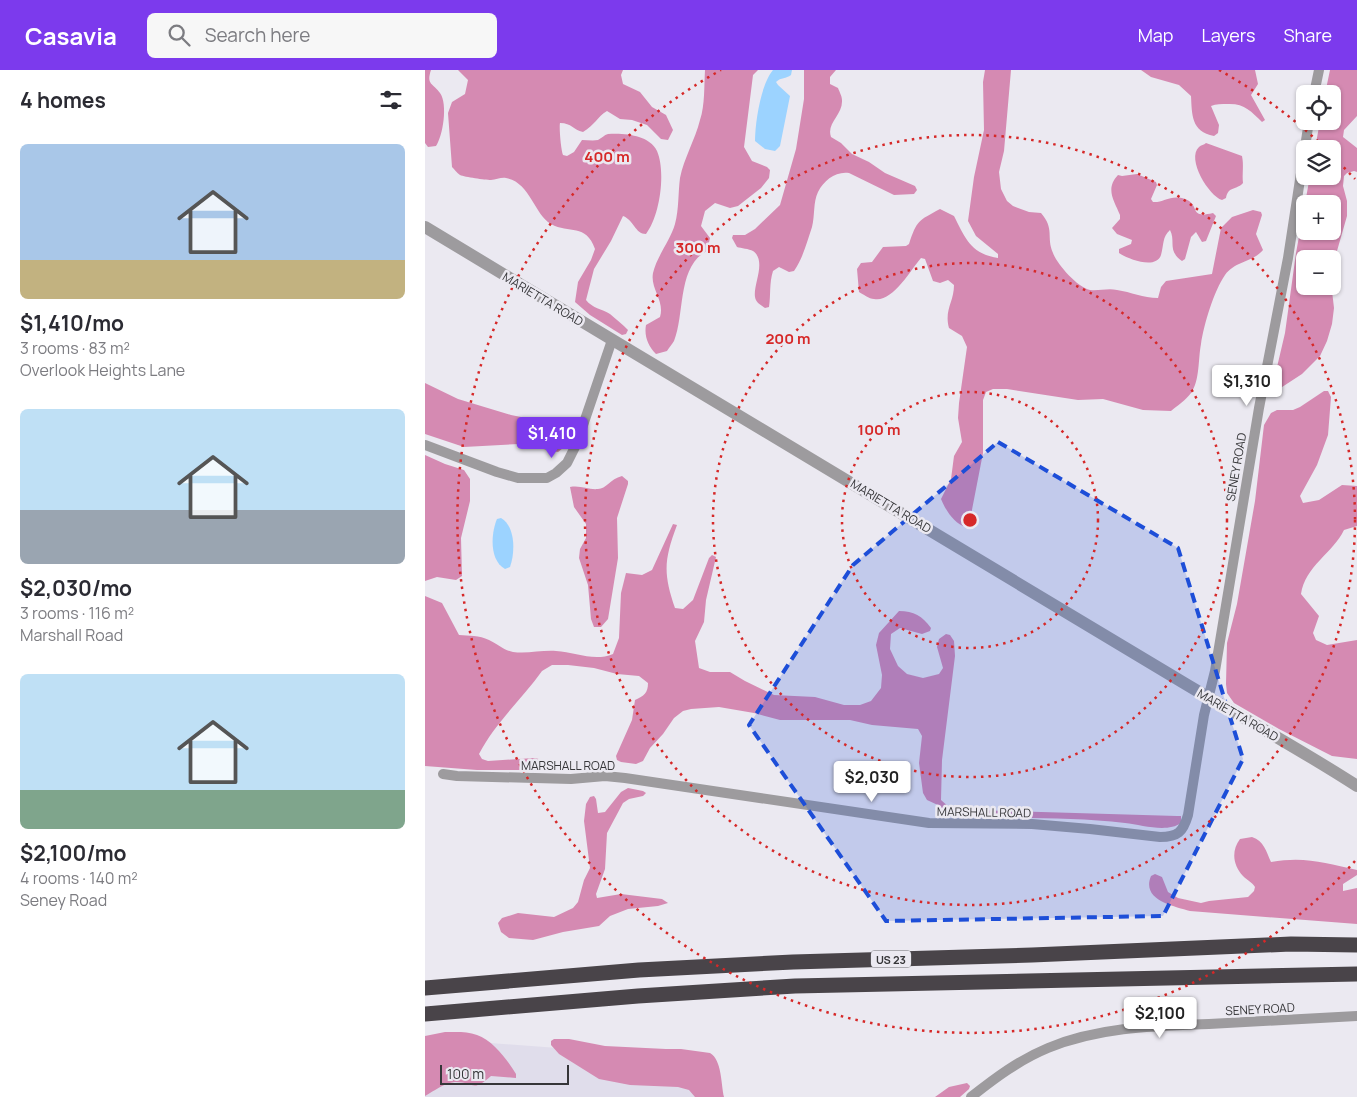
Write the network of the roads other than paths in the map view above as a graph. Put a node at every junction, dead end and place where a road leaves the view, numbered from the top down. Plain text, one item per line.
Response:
1 (1319, 70) edge
2 (1316, 85) edge
3 (1308, 130) edge
4 (425, 227) edge
5 (611, 340) junction
6 (425, 445) edge
7 (1208, 698) junction
8 (443, 774) dead end
9 (1357, 786) edge
10 (1357, 945) edge
11 (1357, 974) edge
12 (425, 988) edge
13 (425, 1014) edge
14 (1357, 1016) edge
15 (971, 1097) edge

1 - 2 street
3 - 7 street, SENEY ROAD
4 - 5 street, MARIETTA ROAD
5 - 6 street
5 - 7 street, MARIETTA ROAD
7 - 8 street, MARSHALL ROAD
7 - 9 street, MARIETTA ROAD
10 - 12 highway, US 23
11 - 13 highway, US 23
14 - 15 street, SENEY ROAD

